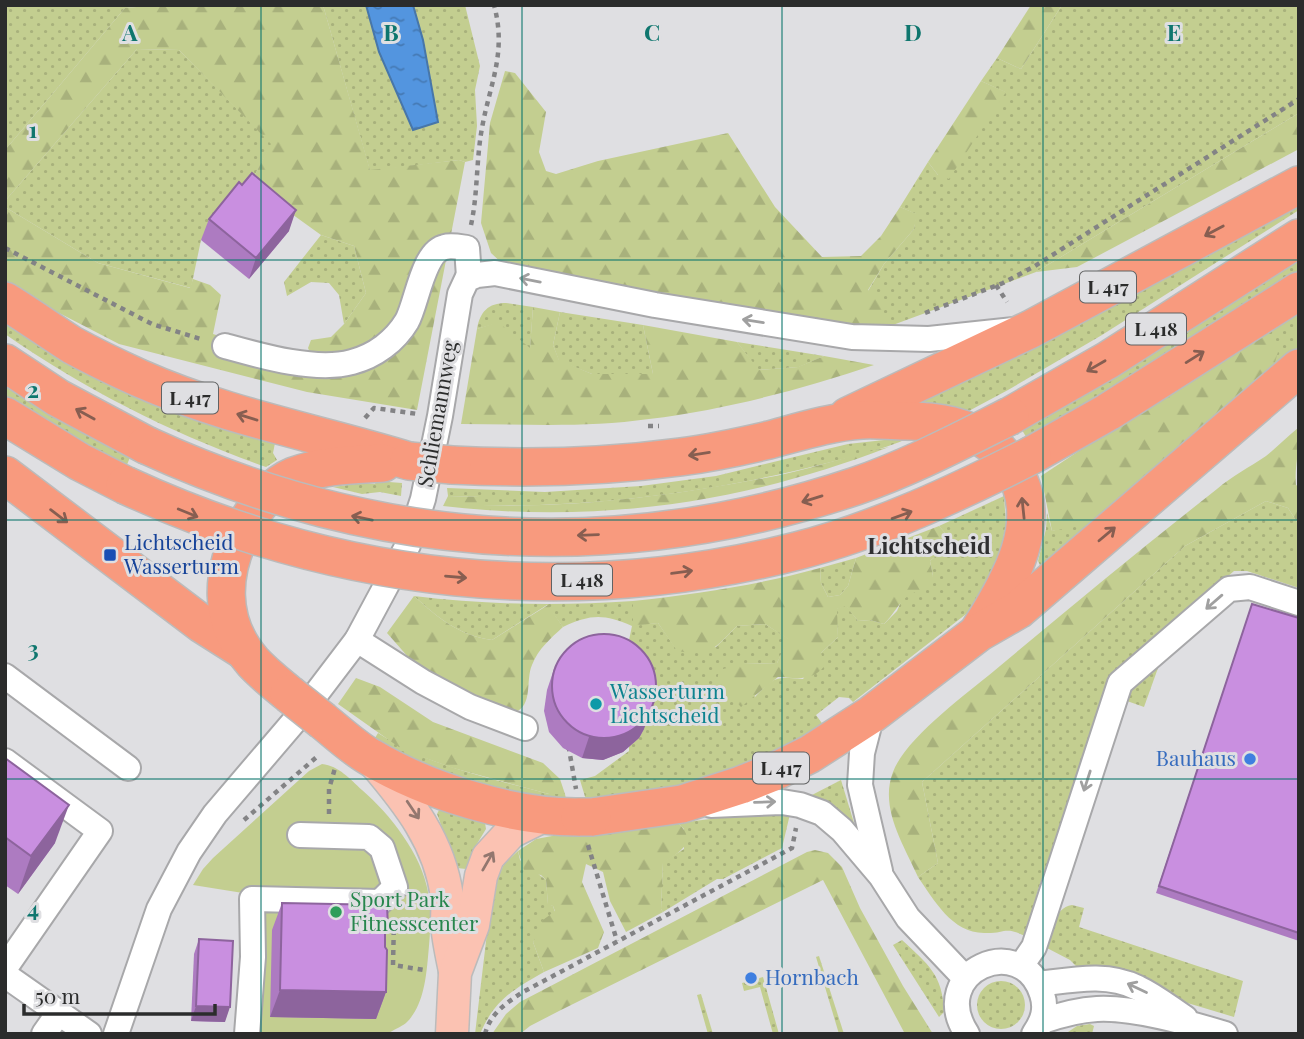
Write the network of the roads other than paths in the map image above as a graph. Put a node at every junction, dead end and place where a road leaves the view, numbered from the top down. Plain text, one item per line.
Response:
1 (1299, 185) edge
2 (1299, 238) edge
3 (469, 277) junction
4 (1299, 291) edge
5 (5, 301) edge
6 (1019, 315) junction
7 (225, 346) road end
8 (5, 363) edge
9 (1296, 372) edge
10 (5, 416) edge
11 (817, 427) junction
12 (409, 461) junction
13 (5, 475) edge
14 (1299, 603) edge
15 (978, 633) junction
16 (357, 640) junction
17 (243, 650) junction
18 (5, 676) edge
19 (872, 715) junction
20 (525, 728) road end
21 (353, 758) junction
22 (5, 761) edge
23 (128, 768) dead end
24 (682, 804) junction
25 (573, 817) junction
26 (300, 835) dead end
27 (881, 876) junction
28 (1021, 966) junction
29 (5, 968) edge
30 (456, 973) junction
31 (5, 975) edge
32 (965, 978) junction
33 (1039, 984) junction
34 (51, 1024) edge
35 (1195, 1024) junction
36 (1038, 1027) edge
37 (89, 1034) edge
38 (116, 1034) edge
39 (247, 1034) edge
40 (452, 1034) edge
41 (967, 1034) edge
42 (1226, 1034) edge

1 -> 6 highway, L 417
2 -> 8 highway, L 418, bridge
6 -> 3 street
3 - 7 street
3 - 16 street, Schliemannweg
10 -> 4 highway, L 418, bridge
12 -> 5 highway, L 417
6 - 11 highway, L 417
15 -> 9 highway, L 417
11 -> 12 highway, L 417, bridge
15 -> 11 highway, L 417
12 - 17 highway, L 417
13 -> 17 highway, L 417
14 -> 28 street
15 - 19 highway, L 417
16 - 20 street
16 - 38 street, Schliemannweg
17 - 21 highway, L 417, bridge
18 - 23 street
19 - 24 highway, L 417
19 - 27 street
21 - 25 highway, L 417
21 -> 30 main road
22 - 29 street
24 - 25 highway, L 417
24 -> 27 street
30 -> 25 main road
26 - 39 street
27 - 32 street
28 - 32 street
28 - 33 street
30 - 40 main road
31 - 34 street
32 - 41 street
35 -> 33 street
33 - 36 street
34 - 37 street
35 - 36 street
35 - 42 street

